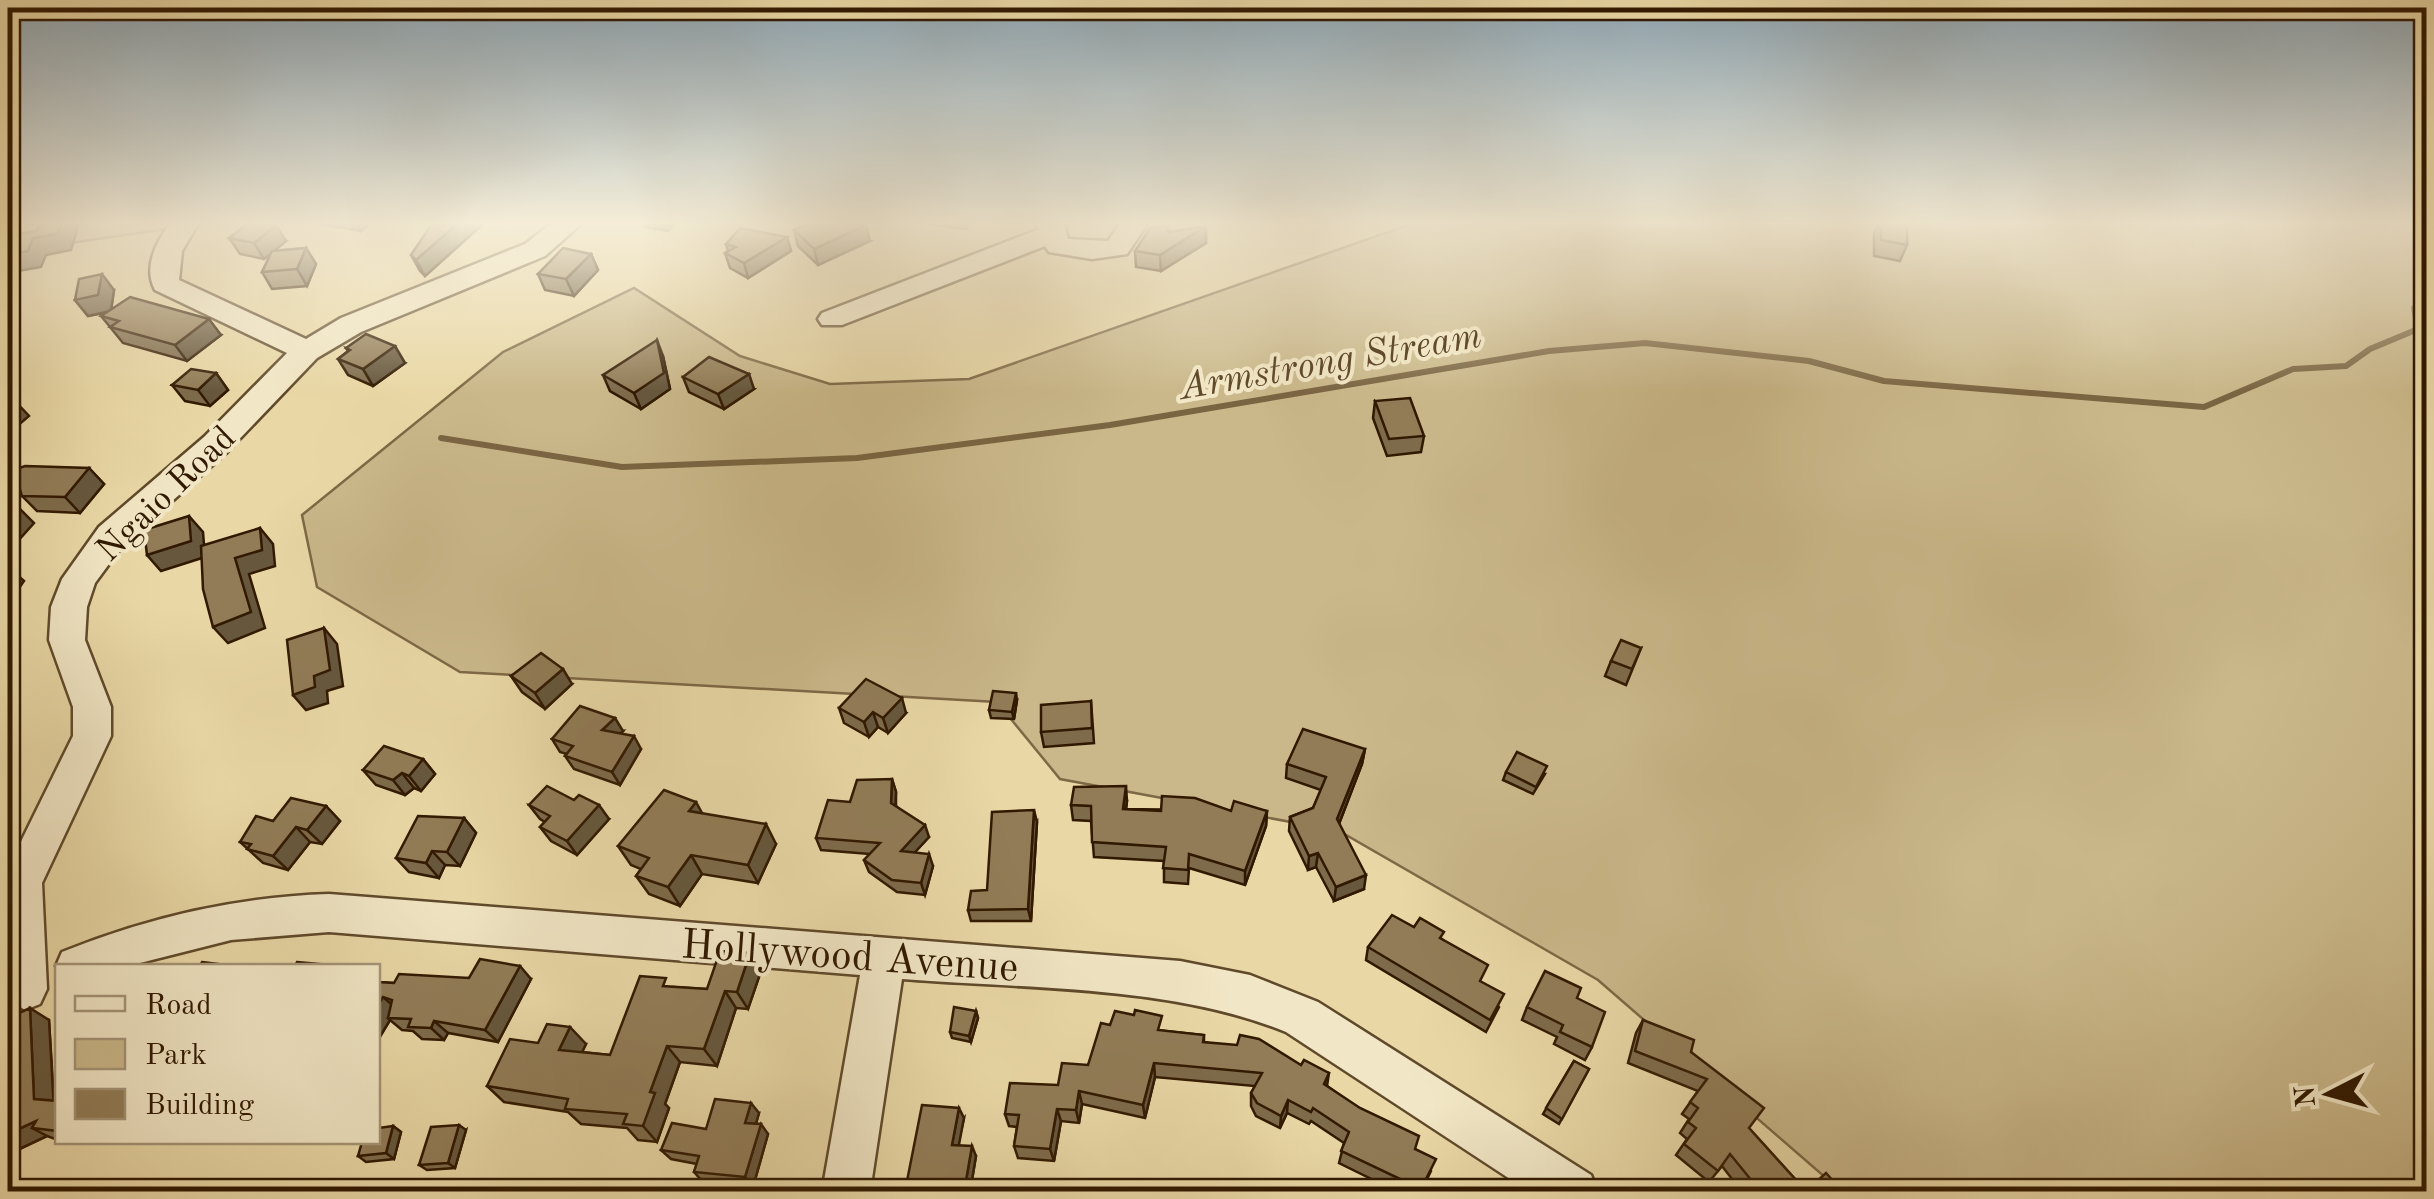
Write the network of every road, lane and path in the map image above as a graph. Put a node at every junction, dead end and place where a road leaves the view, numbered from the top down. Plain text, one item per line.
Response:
1 (166, 280) edge
2 (462, 280) edge
3 (928, 280) edge
4 (832, 320) dead end
5 (307, 351) junction
6 (884, 958) junction
7 (82, 964) edge
8 (30, 987) edge
9 (846, 1192) edge
10 (1574, 1192) edge

1 - 5 street
2 - 5 street, Ngaio Road
3 - 4 street
5 - 8 street, Ngaio Road
6 - 7 street, Hollywood Avenue
6 - 9 street
6 - 10 street, Hollywood Avenue

